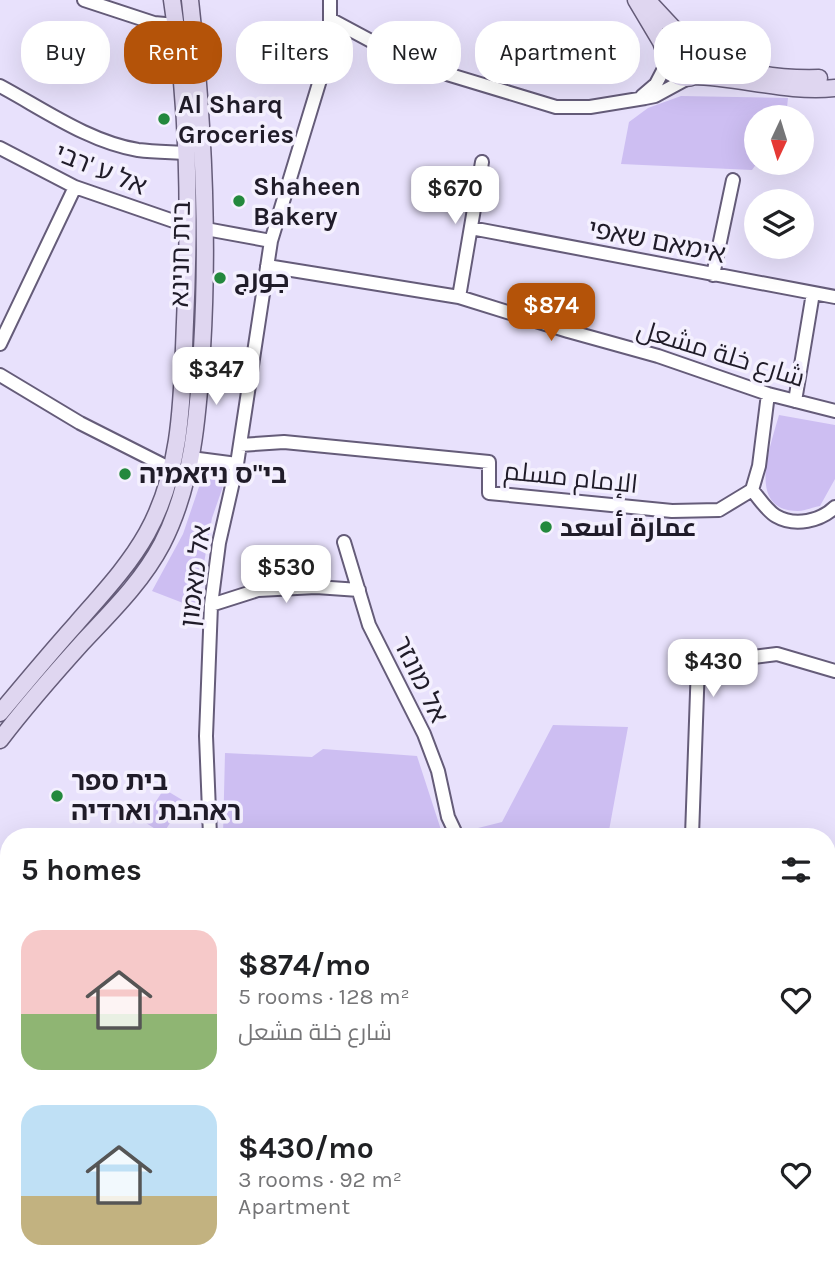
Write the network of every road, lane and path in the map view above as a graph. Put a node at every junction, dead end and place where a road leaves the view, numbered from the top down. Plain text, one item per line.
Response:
1 (84, 0) edge
2 (173, 0) edge
3 (190, 0) edge
4 (330, 0) edge
5 (636, 0) edge
6 (647, 0) edge
7 (330, 19) junction
8 (148, 21) edge
9 (176, 21) edge
10 (666, 21) edge
11 (654, 29) edge
12 (771, 75) edge
13 (835, 77) edge
14 (181, 84) edge
15 (654, 84) edge
16 (679, 84) edge
17 (761, 84) edge
18 (0, 86) edge
19 (835, 88) edge
20 (625, 102) junction
21 (0, 148) edge
22 (187, 153) junction
23 (482, 162) dead end
24 (733, 180) dead end
25 (75, 187) junction
26 (188, 226) junction
27 (471, 228) junction
28 (206, 229) junction
29 (271, 241) junction
30 (267, 266) junction
31 (713, 275) junction
32 (813, 293) junction
33 (459, 297) junction
34 (835, 297) edge
35 (0, 344) edge
36 (0, 375) edge
37 (768, 394) junction
38 (795, 401) junction
39 (835, 411) edge
40 (240, 445) junction
41 (191, 458) junction
42 (237, 464) junction
43 (172, 470) junction
44 (752, 490) junction
45 (835, 507) edge
46 (344, 542) dead end
47 (359, 590) junction
48 (211, 605) junction
49 (835, 671) edge
50 (0, 713) edge
51 (0, 740) edge
52 (210, 828) edge
53 (453, 828) edge
54 (692, 828) edge

1 - 8 street
2 - 9 street, בית חנינא
3 - 28 street, בית חנינא
4 - 7 street, אל מאמון
5 - 11 street
6 - 10 street
7 - 20 street
7 - 29 street, אל מאמון
12 - 13 street
14 - 22 street, בית חנינא
15 - 20 street
16 - 20 street
17 - 19 street
18 - 22 street
21 - 25 street, אל ע 'רבי
22 - 26 street, בית חנינא
23 - 27 street
24 - 31 street
25 - 26 street, אל ע 'רבי
25 - 35 street
26 - 43 street, בית חנינא
27 - 31 street, אימאם שאפי
27 - 33 street
28 - 29 street
28 - 41 street, בית חנינא
29 - 30 street, אל מאמון
30 - 33 street, شارع خلة مشعل
30 - 40 street, אל מאמון
31 - 32 street, אימאם שאפי
32 - 34 street, אימאם שאפי
32 - 38 street
33 - 37 street, شارع خلة مشعل
36 - 43 street
37 - 38 street, شارع خلة مشعل
37 - 44 street
38 - 39 street, شارع خلة مشعل
40 - 42 street, אל מאמון
40 - 44 street, الإمام مسلم
41 - 42 street
41 - 51 street, בית חנינא
42 - 48 street, אל מאמון
43 - 50 street, בית חנינא
44 - 45 street
46 - 47 street, אל מונזר
47 - 48 street
47 - 53 street, אל מונזר
48 - 52 street, אל מאמון
49 - 54 street

